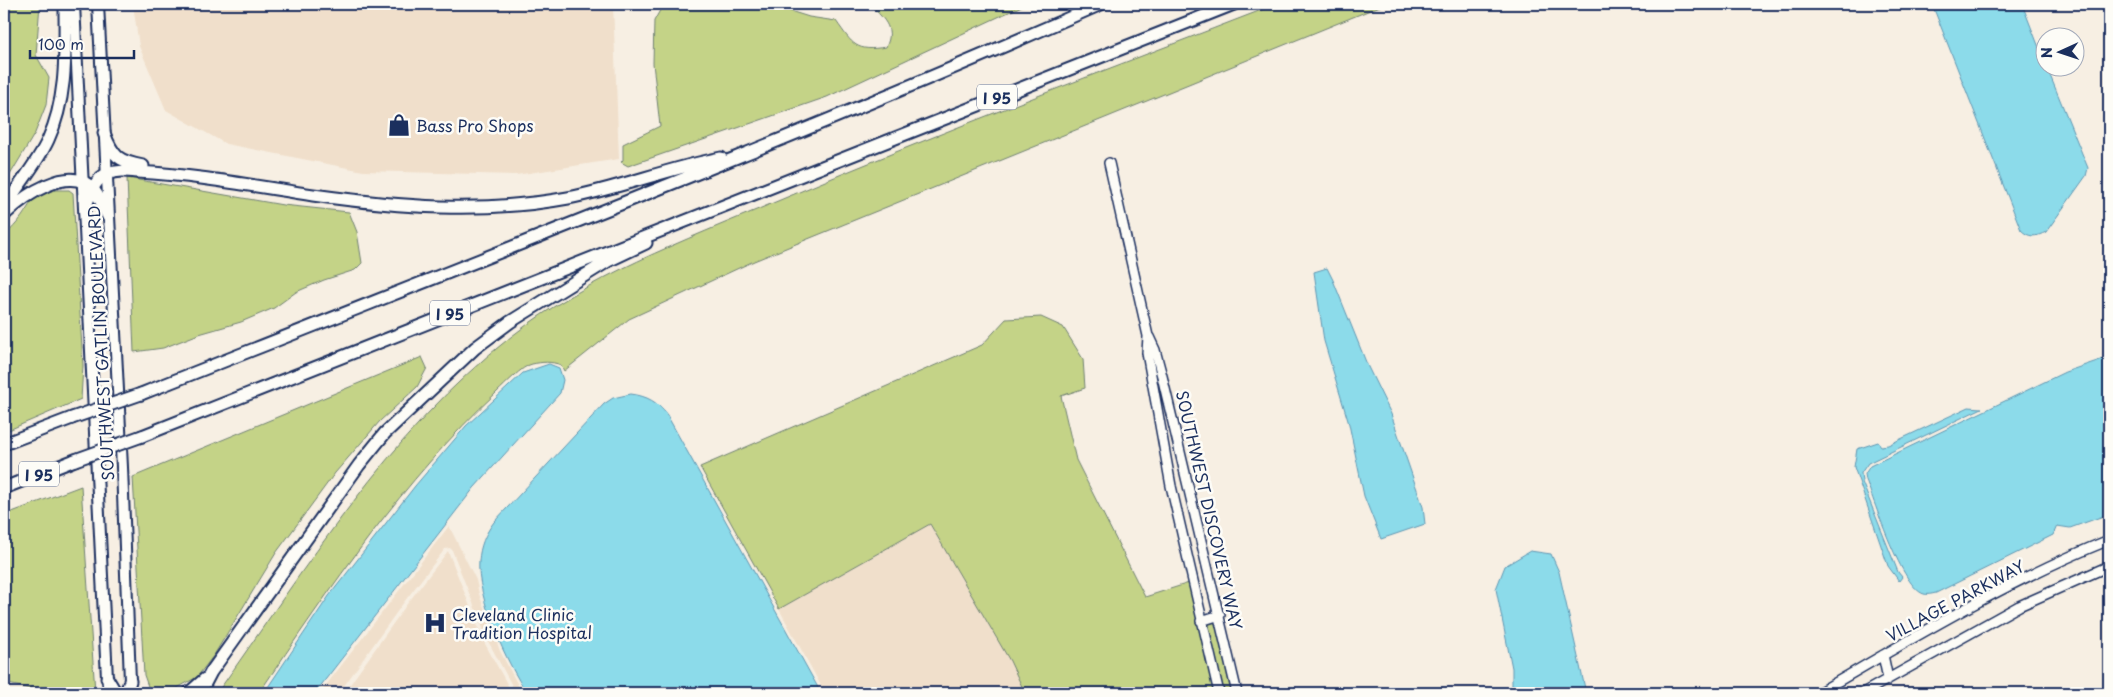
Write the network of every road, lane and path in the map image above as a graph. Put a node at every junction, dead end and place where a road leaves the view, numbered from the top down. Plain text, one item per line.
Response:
1 (65, 4) edge
2 (74, 4) edge
3 (98, 4) edge
4 (1101, 4) edge
5 (1234, 4) edge
6 (104, 133) junction
7 (744, 153) junction
8 (1109, 163) dead end
9 (156, 172) junction
10 (106, 174) junction
11 (88, 186) junction
12 (759, 191) junction
13 (4, 208) edge
14 (85, 208) joint
15 (4, 215) edge
16 (108, 217) junction
17 (1148, 336) junction
18 (4, 444) edge
19 (4, 488) edge
20 (2109, 540) edge
21 (2109, 566) edge
22 (1220, 615) junction
23 (1202, 621) junction
24 (1884, 655) junction
25 (211, 672) junction
26 (107, 678) junction
27 (1888, 679) junction
28 (130, 687) edge
29 (108, 693) edge
30 (116, 693) edge
31 (126, 693) edge
32 (189, 693) edge
33 (200, 693) edge
34 (1219, 693) edge
35 (1238, 693) edge
36 (1818, 693) edge
37 (1863, 693) edge

1 - 13 highway
2 - 11 main road, SOUTHWEST GATLIN BOULEVARD
3 - 6 main road, SOUTHWEST GATLIN BOULEVARD
4 - 7 highway, I 95
5 - 12 highway, I 95
6 - 9 highway
6 - 10 main road, SOUTHWEST GATLIN BOULEVARD
7 - 9 highway
7 - 18 highway, I 95, bridge
8 - 17 street, SOUTHWEST DISCOVERY WAY
9 - 10 highway
10 - 11 highway
10 - 16 main road, SOUTHWEST GATLIN BOULEVARD
11 - 14 highway
11 - 15 highway
11 - 16 highway
12 - 19 highway, I 95, bridge
12 - 25 highway
14 - 26 main road, SOUTHWEST GATLIN BOULEVARD
16 - 28 main road, SOUTHWEST GATLIN BOULEVARD
17 - 22 street, SOUTHWEST DISCOVERY WAY
17 - 23 street, SOUTHWEST DISCOVERY WAY
20 - 24 street, VILLAGE PARKWAY
21 - 27 street
22 - 23 street
22 - 35 street, SOUTHWEST DISCOVERY WAY
23 - 34 street, SOUTHWEST DISCOVERY WAY
24 - 27 street
24 - 36 street, VILLAGE PARKWAY
25 - 32 highway
25 - 33 highway
26 - 29 street
26 - 30 highway
27 - 37 street
28 - 31 highway

